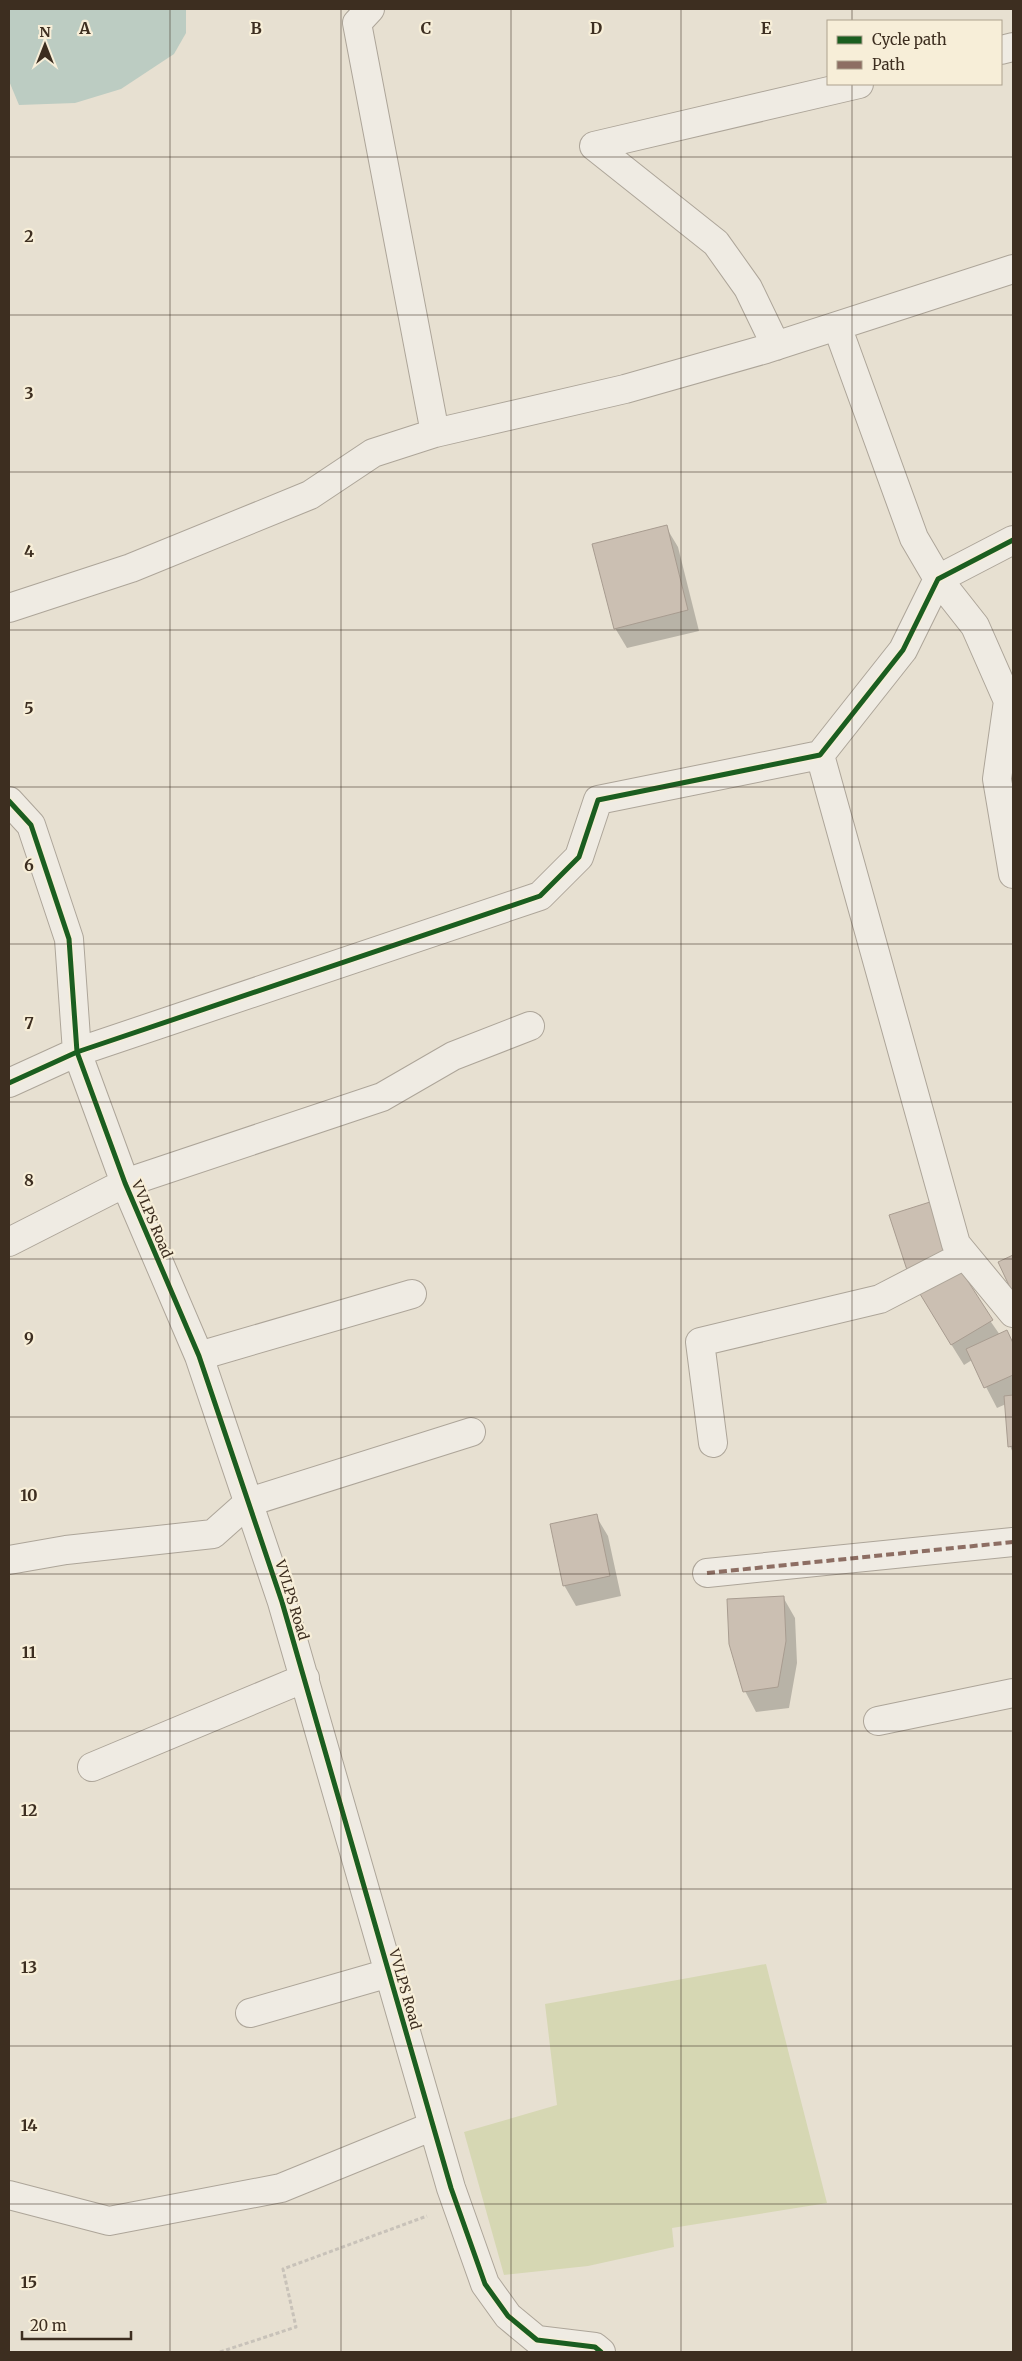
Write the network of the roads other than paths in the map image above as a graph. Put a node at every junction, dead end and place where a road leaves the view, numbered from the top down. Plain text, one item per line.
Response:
1 (370, 9) edge
2 (855, 85) edge
3 (1013, 269) edge
4 (837, 326) junction
5 (776, 346) junction
6 (435, 433) junction
7 (1013, 540) edge
8 (938, 579) junction
9 (9, 608) edge
10 (820, 755) junction
11 (11, 808) edge
12 (1013, 874) edge
13 (530, 1026) dead end
14 (77, 1052) junction
15 (9, 1083) edge
16 (125, 1183) junction
17 (9, 1242) edge
18 (965, 1255) junction
19 (412, 1294) dead end
20 (1013, 1314) edge
21 (199, 1356) junction
22 (471, 1432) dead end
23 (713, 1442) dead end
24 (249, 1502) junction
25 (1013, 1542) edge
26 (9, 1560) edge
27 (707, 1572) dead end
28 (304, 1678) junction
29 (1013, 1693) edge
30 (878, 1721) dead end
31 (92, 1767) dead end
32 (389, 1973) junction
33 (250, 2013) dead end
34 (433, 2126) junction
35 (9, 2195) edge
36 (601, 2352) edge

1 - 6 street
2 - 5 street
3 - 4 street
4 - 5 street
4 - 8 street
5 - 6 street
6 - 9 street
7 - 8 street
8 - 10 street
8 - 12 street
10 - 14 street
10 - 18 street
11 - 14 street, VVLPS Road
13 - 16 street
14 - 15 street
14 - 16 street, VVLPS Road
16 - 17 street
16 - 21 street, VVLPS Road
18 - 20 street
18 - 23 street
19 - 21 street
21 - 24 street, VVLPS Road
22 - 24 street
24 - 26 street
24 - 28 street, VVLPS Road
25 - 27 street
28 - 31 street
28 - 32 street, VVLPS Road
29 - 30 street
32 - 33 street
32 - 34 street, VVLPS Road
34 - 35 street
34 - 36 street, VVLPS Road

